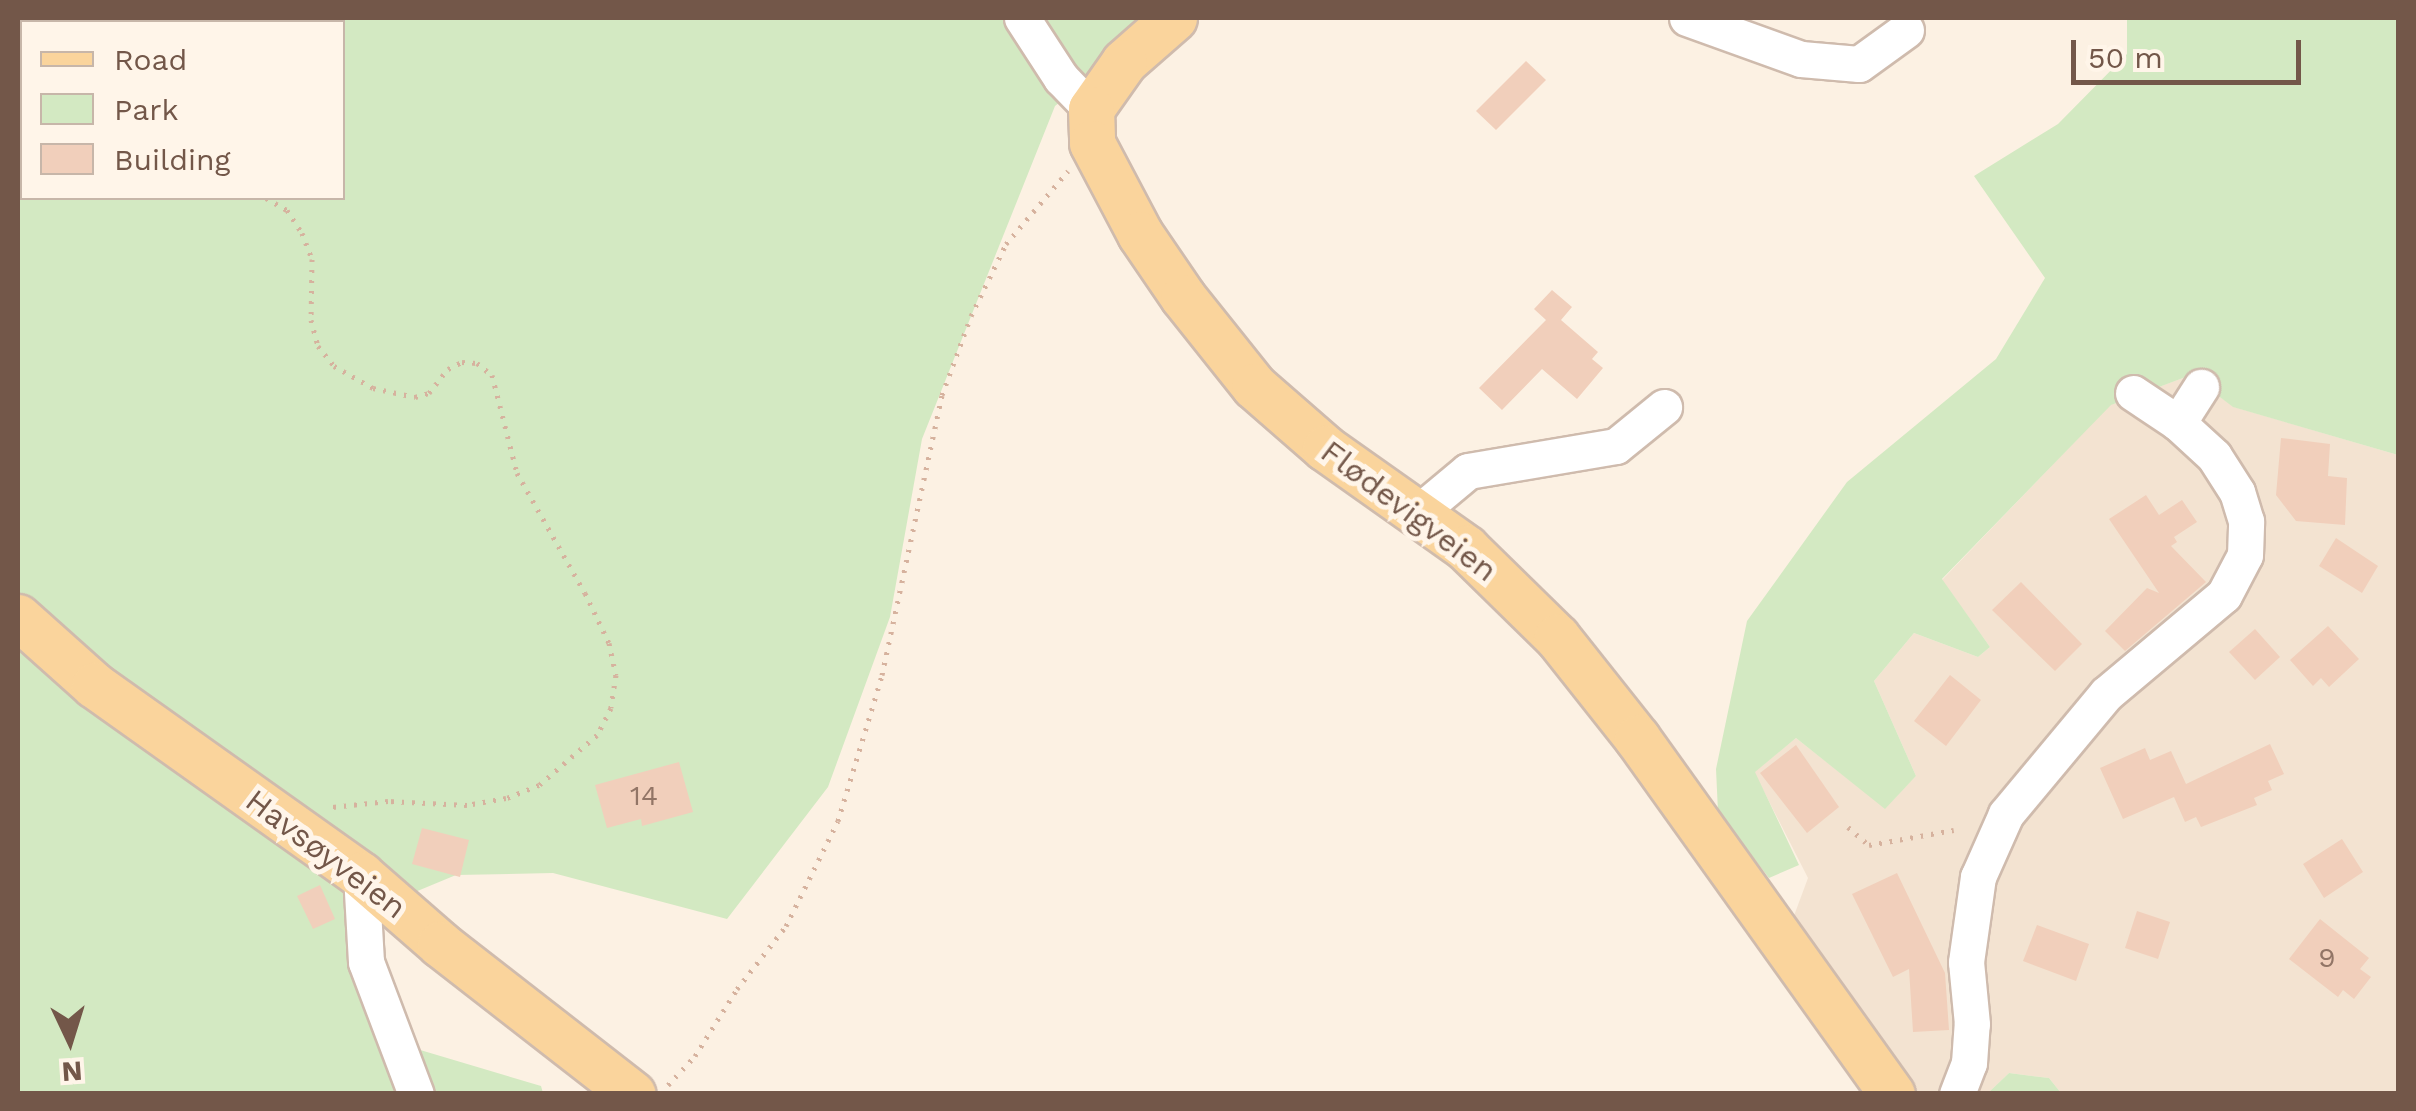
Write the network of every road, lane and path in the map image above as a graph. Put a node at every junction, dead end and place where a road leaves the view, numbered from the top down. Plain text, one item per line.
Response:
1 (1022, 18) edge
2 (1174, 18) edge
3 (1687, 18) edge
4 (1906, 30) dead end
5 (1092, 126) junction
6 (269, 200) edge
7 (2201, 387) dead end
8 (2133, 392) dead end
9 (1664, 407) dead end
10 (2178, 423) junction
11 (1420, 511) junction
12 (18, 617) edge
13 (287, 822) junction
14 (1848, 827) dead end
15 (1954, 830) dead end
16 (361, 875) junction
17 (416, 1094) edge
18 (633, 1094) edge
19 (661, 1094) edge
20 (1892, 1094) edge
21 (1956, 1094) edge

1 - 5 street, Flødevigveien
2 - 5 main road
3 - 4 street
5 - 11 main road, Flødevigveien
5 - 19 path
6 - 13 path
7 - 10 street
8 - 10 street
9 - 11 street
10 - 21 street
11 - 20 main road, Flødevigveien
12 - 13 main road, Havsøyveien
13 - 16 main road, Havsøyveien
14 - 15 path
16 - 17 street
16 - 18 main road, Havsøyveien

